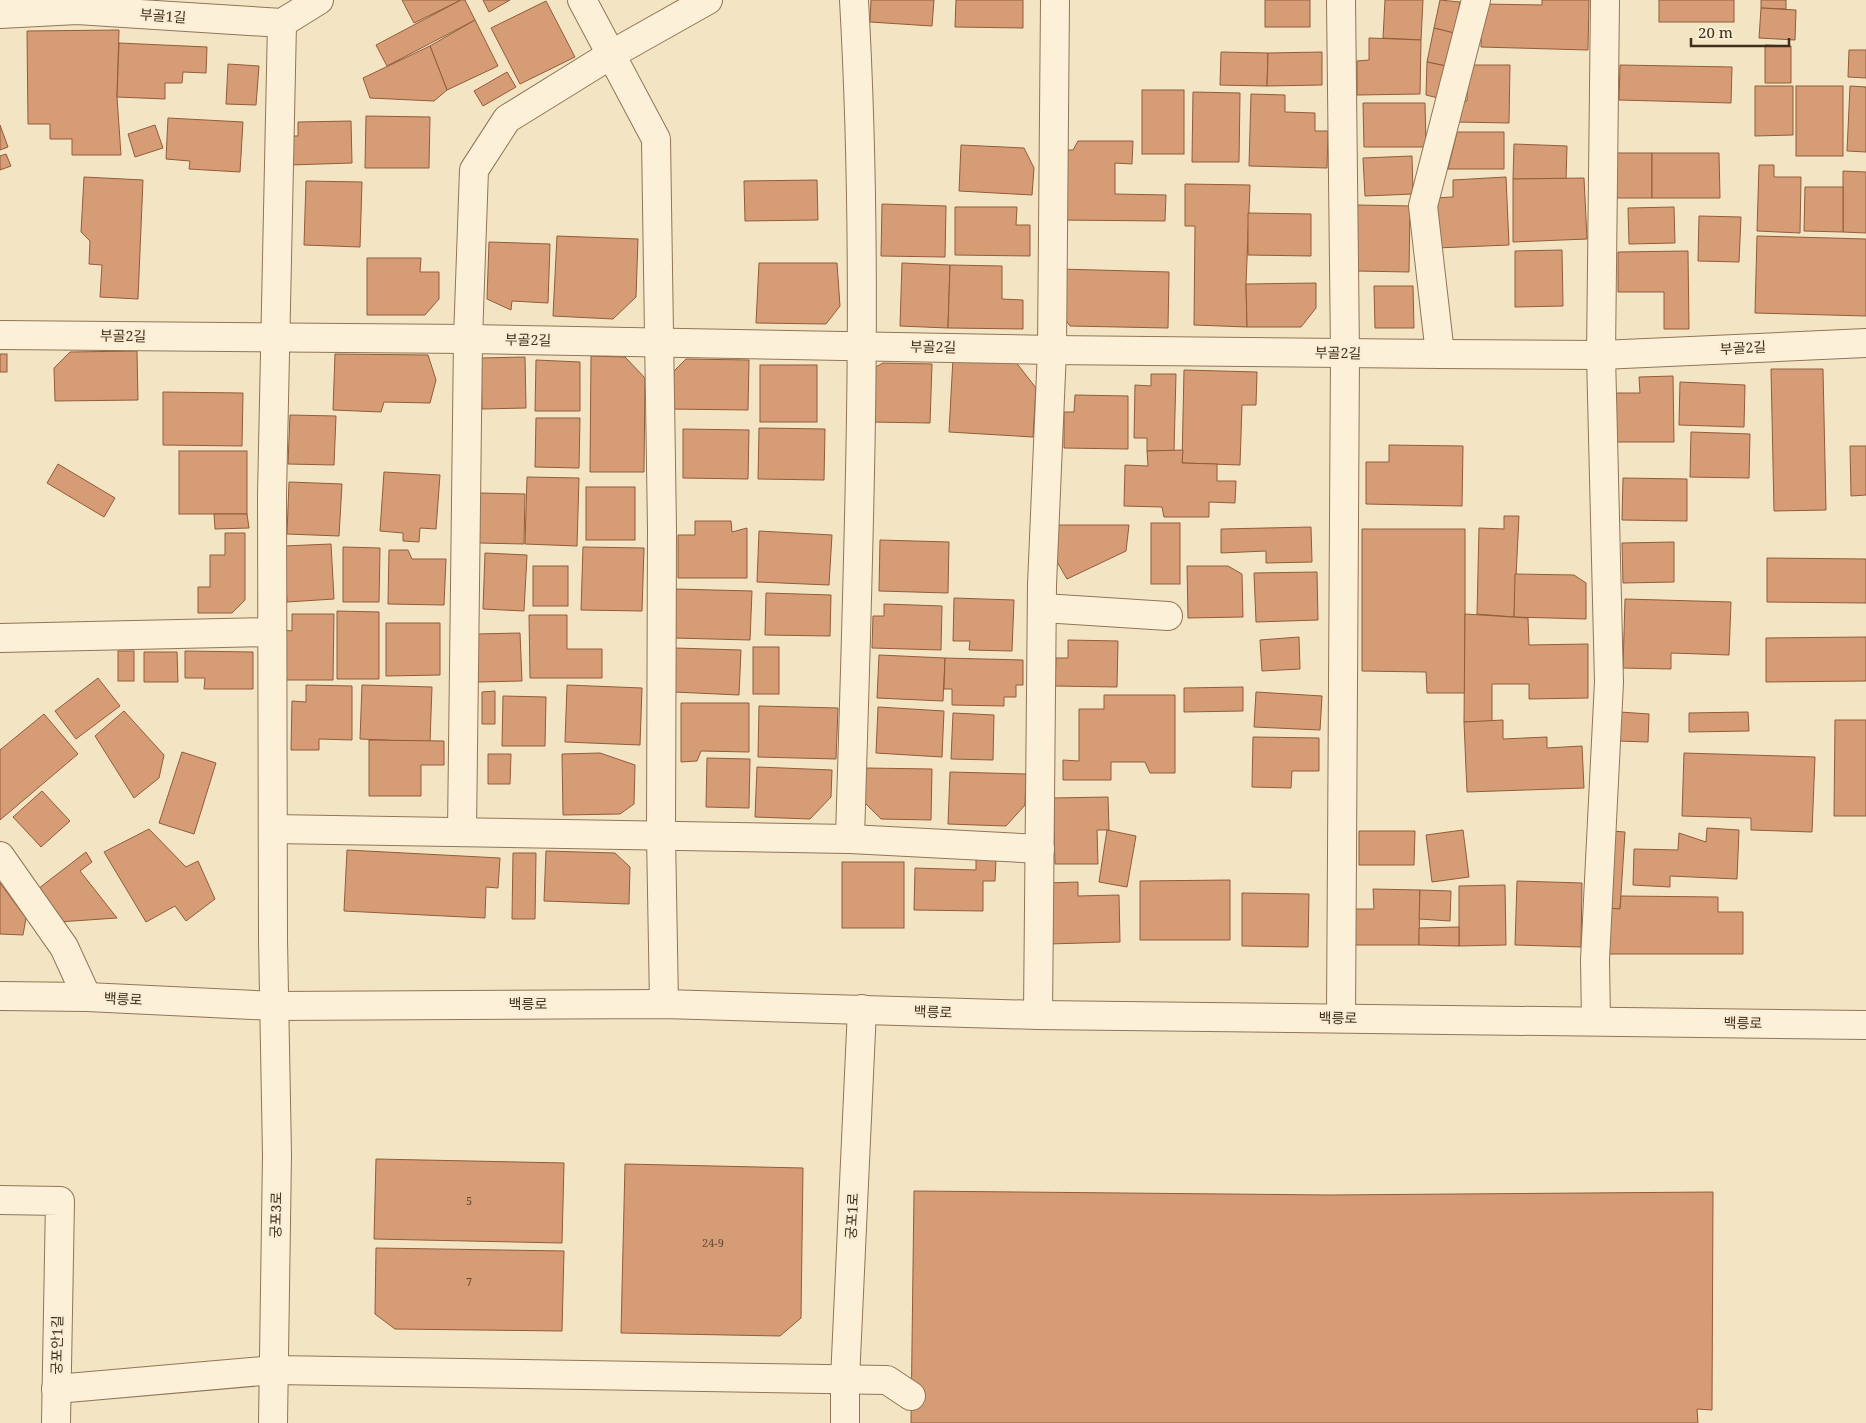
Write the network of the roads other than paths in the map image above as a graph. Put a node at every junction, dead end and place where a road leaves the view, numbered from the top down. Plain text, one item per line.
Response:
1 (319, 0) edge
2 (582, 0) edge
3 (708, 0) edge
4 (854, 0) edge
5 (1055, 0) edge
6 (1341, 0) edge
7 (1476, 0) edge
8 (1605, 0) edge
9 (75, 5) edge
10 (0, 14) edge
11 (282, 24) junction
12 (612, 54) junction
13 (0, 335) edge
14 (275, 338) junction
15 (468, 339) junction
16 (658, 342) junction
17 (1866, 343) edge
18 (862, 346) junction
19 (1052, 350) junction
20 (1346, 353) junction
21 (1440, 354) junction
22 (1601, 355) junction
23 (1043, 608) junction
24 (1168, 616) dead end
25 (272, 632) junction
26 (0, 638) edge
27 (274, 829) junction
28 (462, 831) junction
29 (661, 835) junction
30 (850, 839) junction
31 (1040, 848) junction
32 (0, 856) edge
33 (0, 996) edge
34 (87, 997) junction
35 (664, 1004) junction
36 (274, 1006) junction
37 (862, 1009) junction
38 (1038, 1016) junction
39 (1341, 1018) junction
40 (1596, 1021) junction
41 (1866, 1025) edge
42 (0, 1200) edge
43 (274, 1370) junction
44 (845, 1380) junction
45 (56, 1389) junction
46 (911, 1396) dead end
47 (56, 1423) edge
48 (273, 1423) edge
49 (845, 1423) edge

1 - 11 street
2 - 12 street
3 - 12 street
4 - 18 street
5 - 19 street
6 - 20 street
7 - 21 street
8 - 22 street
9 - 10 street, 부골1길
9 - 11 street, 부골1길
11 - 14 street, 궁포3로
12 - 15 street
12 - 16 street
13 - 14 street, 부골2길
14 - 15 street, 부골2길
14 - 25 street, 궁포3로
15 - 16 street, 부골2길
15 - 28 street
16 - 18 street, 부골2길
16 - 29 street
17 - 22 street, 부골2길
18 - 19 street, 부골2길
18 - 30 street
19 - 20 street, 부골2길
19 - 23 street
20 - 21 street, 부골2길
20 - 39 street
21 - 22 street, 부골2길
22 - 40 street
23 - 24 street
23 - 31 street
25 - 26 street
25 - 27 street, 궁포3로
27 - 28 street
27 - 36 street, 궁포3로
28 - 29 street
29 - 30 street
29 - 35 street
30 - 31 street
31 - 38 street
32 - 34 street
33 - 34 street, 백릉로
34 - 36 street, 백릉로
35 - 36 street, 백릉로
35 - 37 street, 백릉로
36 - 43 street, 궁포3로
37 - 38 street, 백릉로
37 - 44 street, 궁포1로
38 - 39 street, 백릉로
39 - 40 street, 백릉로
40 - 41 street, 백릉로
42 - 45 street, 궁포안1길
43 - 44 street, 궁포안1길
43 - 45 street, 궁포안1길
43 - 48 street, 궁포3로
44 - 46 street, 궁포안1길
44 - 49 street, 궁포1로
45 - 47 street

